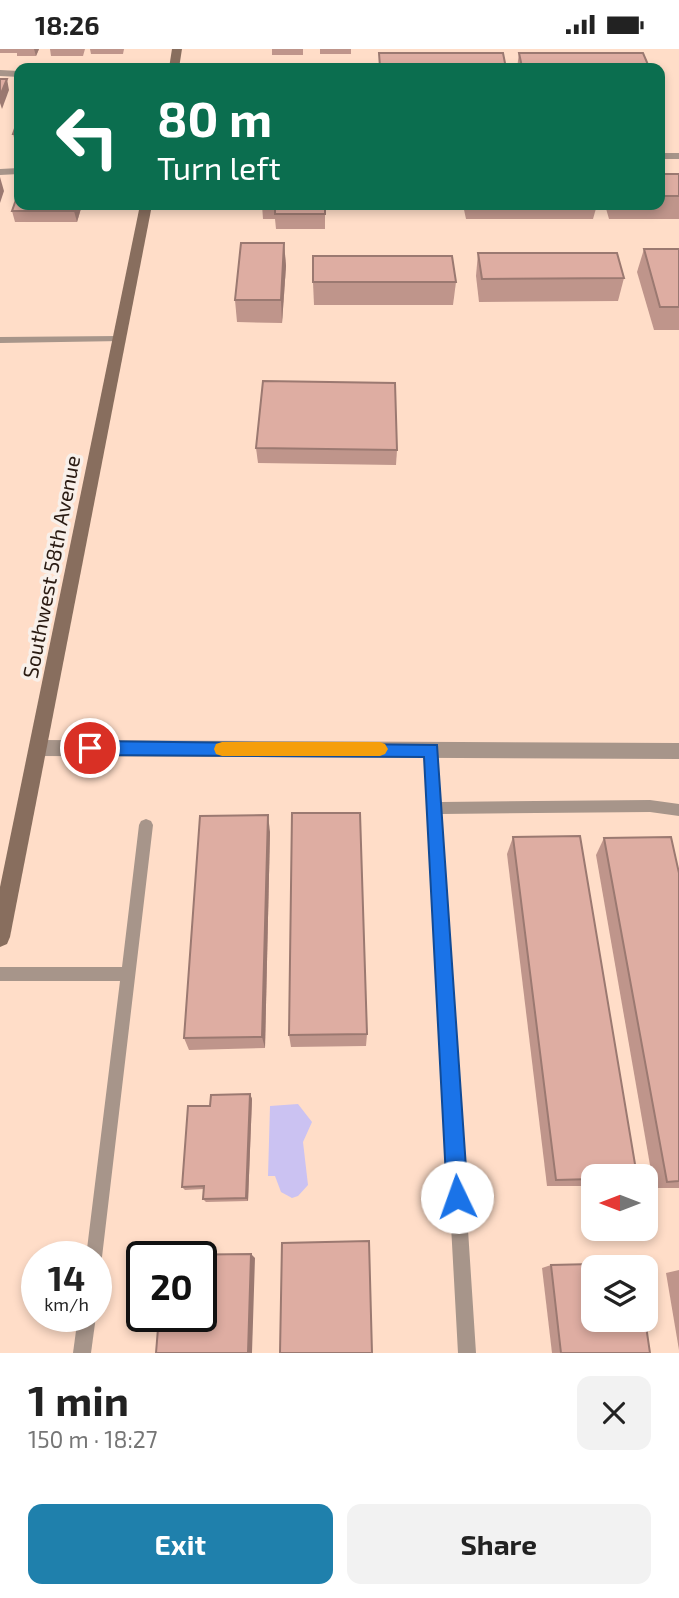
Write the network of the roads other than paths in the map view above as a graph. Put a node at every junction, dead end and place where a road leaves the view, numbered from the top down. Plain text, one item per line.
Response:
1 (145, 210) edge
2 (119, 339) junction
3 (0, 340) edge
4 (38, 748) junction
5 (431, 750) junction
6 (679, 751) edge
7 (435, 808) junction
8 (679, 810) edge
9 (146, 825) dead end
10 (6, 880) edge
11 (0, 937) edge
12 (0, 974) edge
13 (128, 974) junction
14 (96, 1241) edge
15 (85, 1332) edge
16 (82, 1353) edge
17 (467, 1353) edge

1 - 2 main road, Southwest 58th Avenue
2 - 3 lane
2 - 4 main road, Southwest 58th Avenue
4 - 5 street
4 - 10 main road, Southwest 58th Avenue
5 - 6 street
5 - 7 lane
7 - 8 lane
7 - 17 lane
9 - 13 lane
10 - 11 main road, Southwest 58th Avenue
12 - 13 lane
13 - 14 lane
15 - 16 lane

